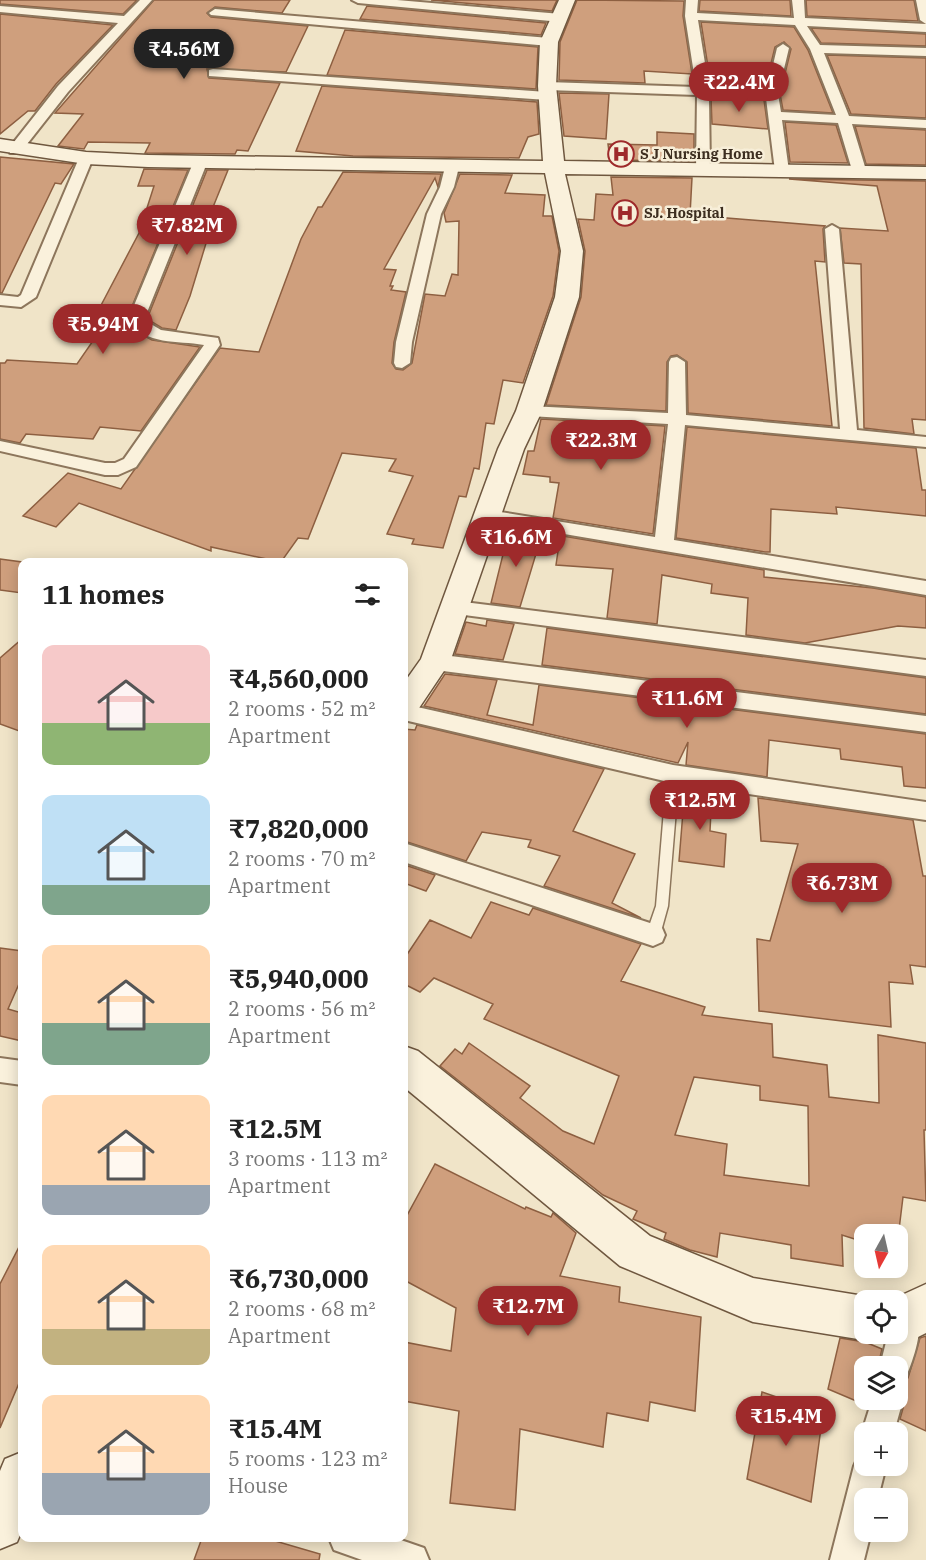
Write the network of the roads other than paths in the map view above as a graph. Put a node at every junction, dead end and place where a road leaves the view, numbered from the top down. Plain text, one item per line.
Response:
1 (146, 0) edge
2 (358, 0) edge
3 (692, 0) edge
4 (798, 0) edge
5 (922, 0) edge
6 (0, 9) edge
7 (564, 9) edge
8 (215, 13) dead end
9 (691, 16) junction
10 (128, 20) junction
11 (926, 20) edge
12 (800, 22) junction
13 (926, 28) edge
14 (549, 42) junction
15 (783, 48) dead end
16 (816, 50) junction
17 (926, 52) edge
18 (213, 73) dead end
19 (547, 91) junction
20 (703, 91) junction
21 (772, 94) junction
22 (775, 116) junction
23 (843, 120) junction
24 (926, 124) edge
25 (8, 148) edge
26 (86, 158) junction
27 (200, 163) junction
28 (452, 167) junction
29 (554, 168) junction
30 (859, 170) junction
31 (703, 171) junction
32 (782, 171) junction
33 (926, 173) edge
34 (832, 229) dead end
35 (0, 300) edge
36 (676, 362) dead end
37 (402, 363) dead end
38 (529, 411) junction
39 (677, 419) junction
40 (849, 436) junction
41 (926, 442) edge
42 (0, 446) edge
43 (488, 516) junction
44 (664, 545) junction
45 (926, 588) edge
46 (456, 608) junction
47 (435, 662) junction
48 (926, 668) edge
49 (408, 700) edge
50 (408, 713) edge
51 (926, 724) edge
52 (673, 774) junction
53 (926, 811) edge
54 (408, 854) edge
55 (653, 935) joint
56 (408, 1067) edge
57 (0, 1070) edge
58 (18, 1072) edge
59 (854, 1316) edge
60 (910, 1316) edge
61 (898, 1356) edge
62 (868, 1476) edge
63 (18, 1485) edge
64 (0, 1526) edge
65 (358, 1542) edge
66 (412, 1560) edge
67 (847, 1560) edge

1 - 10 street
2 - 7 street
3 - 9 street
4 - 12 street
5 - 11 street
6 - 10 street
7 - 14 street
8 - 14 street
9 - 12 street
9 - 20 street
10 - 25 street
12 - 13 street
12 - 16 street
14 - 19 street
15 - 21 street
16 - 17 street
16 - 23 street
18 - 19 street
19 - 20 street
19 - 29 street
20 - 21 street
20 - 31 street
21 - 22 street
22 - 23 street
22 - 32 street
23 - 24 street
23 - 30 street
25 - 26 street
26 - 27 street
26 - 35 street
27 - 28 street
27 - 42 street
28 - 29 street
28 - 37 street
29 - 31 street
29 - 38 street
30 - 32 street
30 - 33 street
31 - 32 street
34 - 40 street
36 - 39 street
38 - 39 street
38 - 43 street
39 - 40 street
39 - 44 street
40 - 41 street
43 - 44 street
43 - 46 street
44 - 45 street
46 - 47 street
46 - 48 street
47 - 49 street
47 - 51 street
50 - 52 street
52 - 53 street
52 - 55 lane
54 - 55 street
56 - 59 street
57 - 58 street
60 - 61 street
62 - 67 street
63 - 64 street
65 - 66 street

